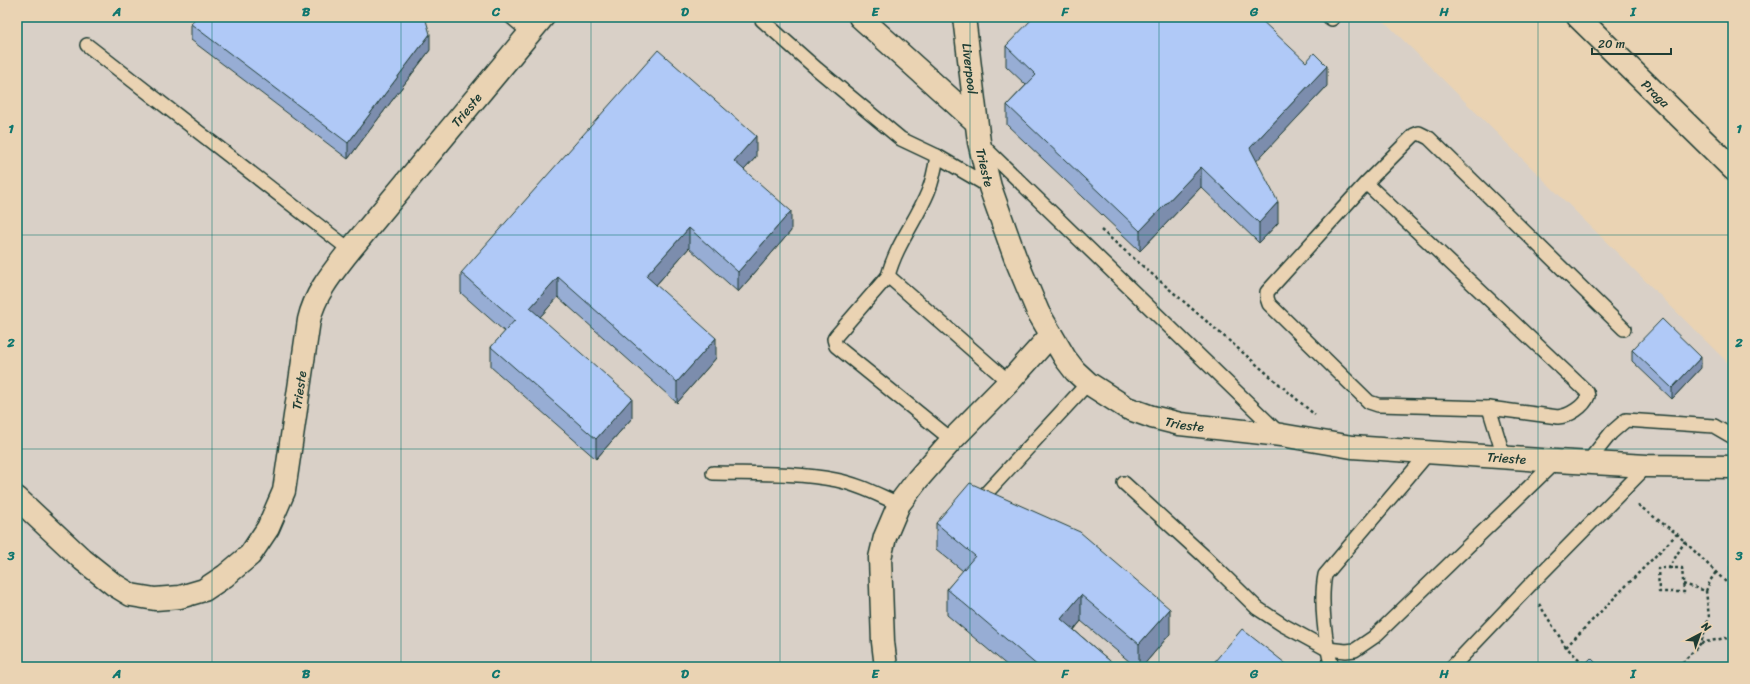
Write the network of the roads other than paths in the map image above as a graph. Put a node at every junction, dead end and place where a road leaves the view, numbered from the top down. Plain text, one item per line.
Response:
1 (511, 17) edge
2 (860, 17) edge
3 (964, 17) edge
4 (1578, 17) edge
5 (762, 20) dead end
6 (536, 25) edge
7 (87, 45) dead end
8 (975, 121) junction
9 (979, 142) junction
10 (937, 156) junction
11 (1733, 169) edge
12 (1366, 183) junction
13 (990, 187) junction
14 (350, 250) junction
15 (888, 276) junction
16 (1624, 329) dead end
17 (1051, 335) junction
18 (1009, 382) junction
19 (1088, 383) junction
20 (1489, 408) junction
21 (1281, 435) junction
22 (1733, 437) edge
23 (952, 440) junction
24 (1430, 452) junction
25 (1504, 456) junction
26 (1556, 461) junction
27 (1587, 463) junction
28 (1647, 466) junction
29 (1733, 467) edge
30 (713, 473) dead end
31 (1124, 484) dead end
32 (17, 498) edge
33 (978, 502) edge
34 (899, 504) junction
35 (1327, 649) junction
36 (886, 667) edge
37 (1332, 667) edge
38 (1452, 667) edge

1 - 6 lane
2 - 8 street
3 - 8 street, Liverpool
4 - 11 street, Praga
5 - 10 lane
6 - 14 street, Trieste
7 - 14 lane
8 - 9 street, Trieste
9 - 13 street, Trieste
9 - 21 lane
10 - 13 lane
10 - 15 lane
12 - 16 lane
12 - 20 lane
12 - 20 lane
13 - 17 street, Trieste
14 - 32 street, Trieste
15 - 18 lane
15 - 23 lane
17 - 18 street
17 - 19 street, Trieste
18 - 23 street
19 - 21 street, Trieste
19 - 33 lane
20 - 25 lane
21 - 24 street, Trieste
22 - 27 lane
23 - 34 street
24 - 25 street, Trieste
24 - 35 lane
25 - 26 street, Trieste
26 - 27 street, Trieste
26 - 35 lane
27 - 28 street, Trieste
28 - 29 street, Trieste
28 - 38 lane
30 - 34 lane
31 - 35 lane
34 - 36 street
35 - 37 lane

